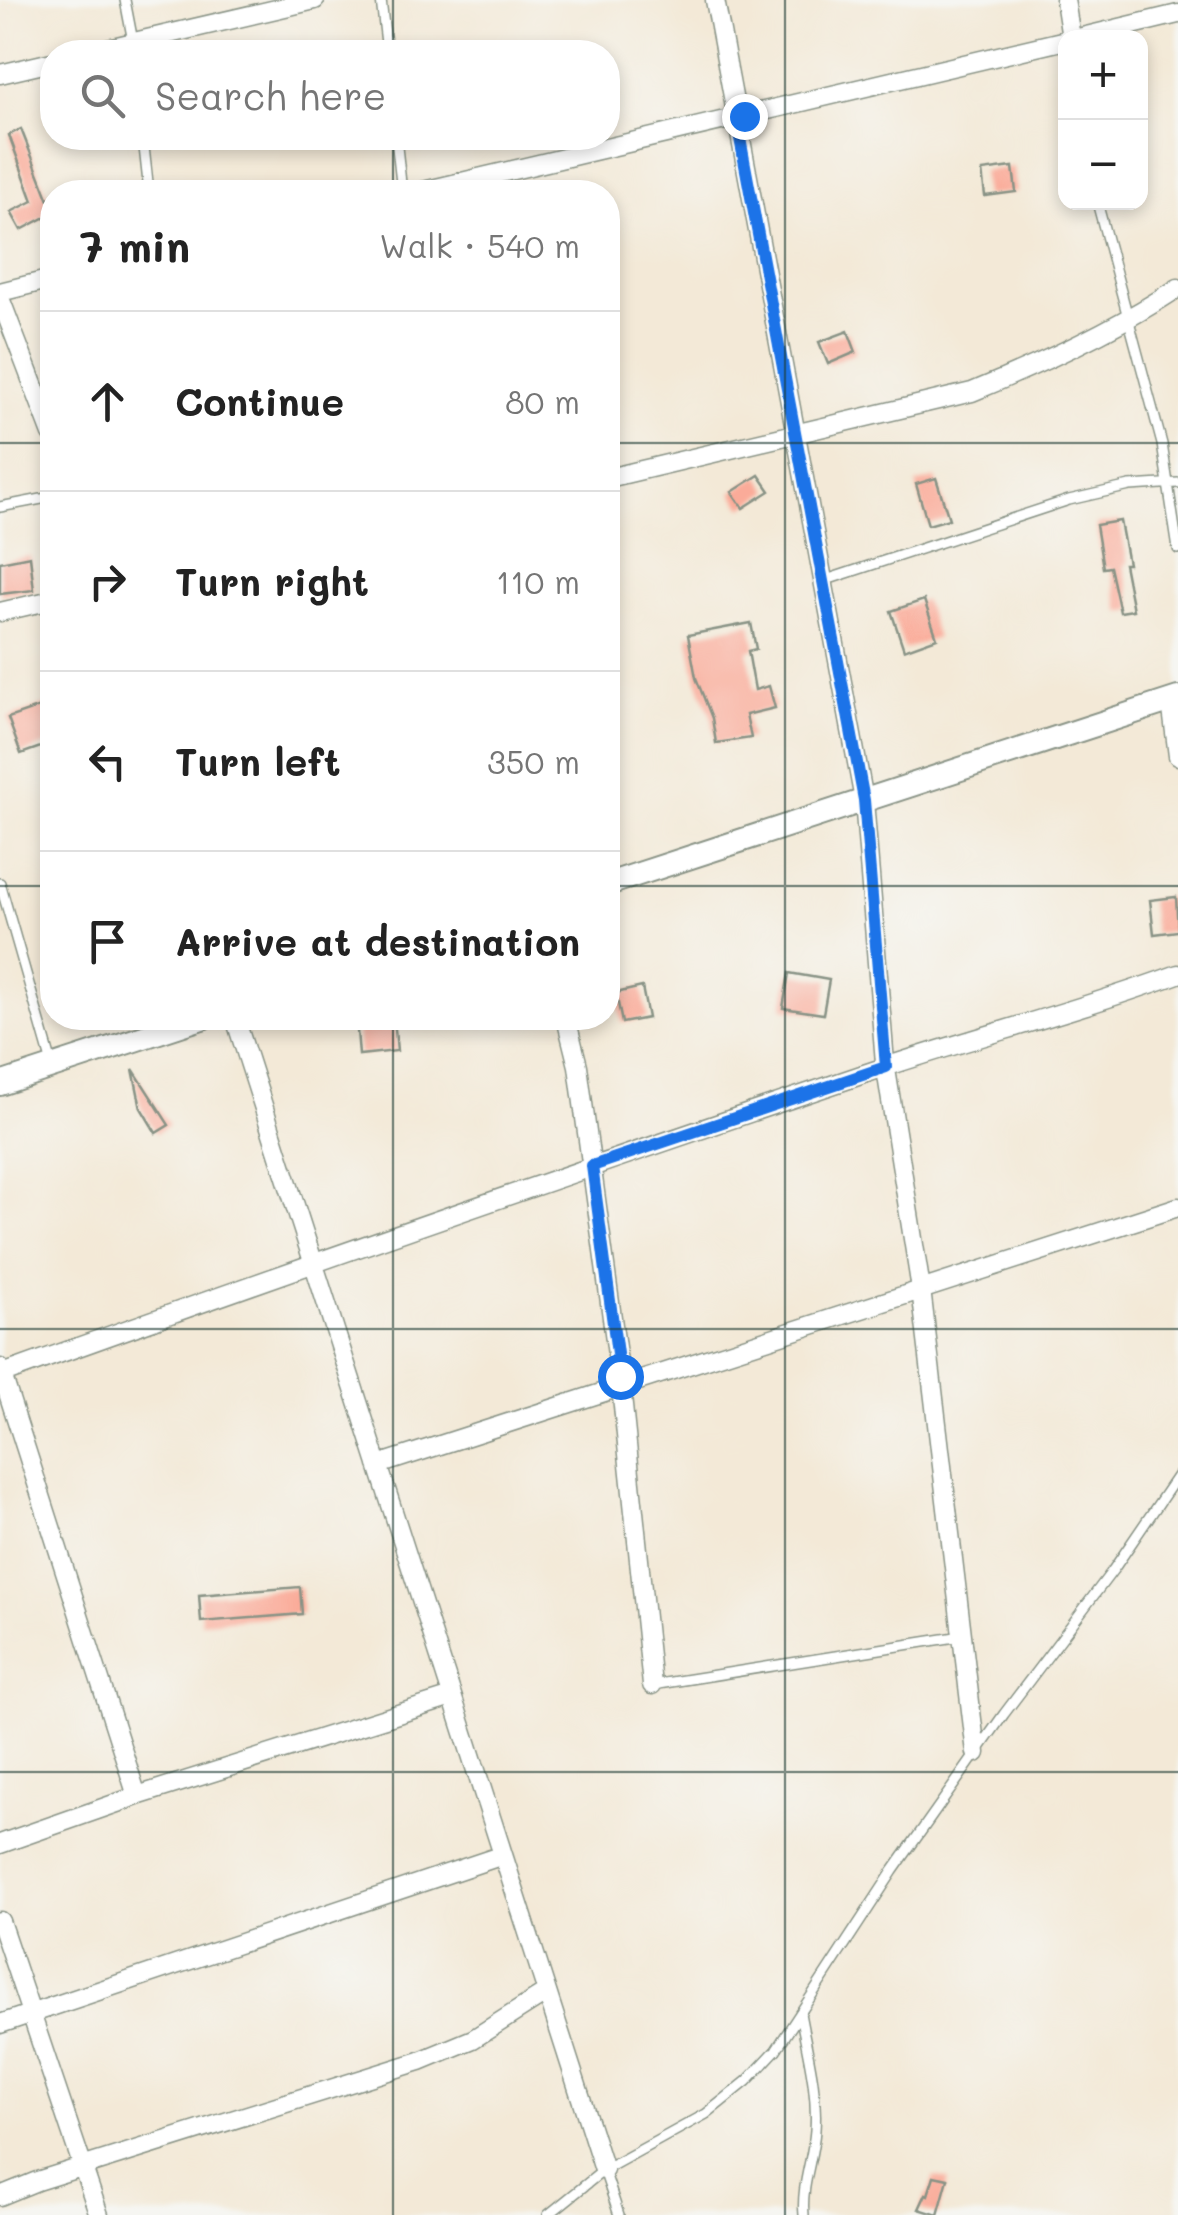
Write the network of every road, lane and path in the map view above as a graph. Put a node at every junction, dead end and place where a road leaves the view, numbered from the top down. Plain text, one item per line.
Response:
1 (125, 0) edge
2 (315, 0) edge
3 (381, 0) edge
4 (715, 0) edge
5 (1065, 0) edge
6 (1178, 14) edge
7 (1071, 30) edge
8 (1107, 30) edge
9 (133, 40) edge
10 (161, 40) edge
11 (385, 40) edge
12 (1058, 41) edge
13 (40, 65) edge
14 (0, 74) edge
15 (736, 117) junction
16 (620, 145) edge
17 (144, 150) edge
18 (397, 150) edge
19 (597, 150) edge
20 (148, 180) edge
21 (401, 180) edge
22 (471, 180) edge
23 (1099, 210) edge
24 (40, 283) edge
25 (1178, 288) edge
26 (0, 295) edge
27 (1128, 318) junction
28 (40, 402) edge
29 (796, 435) junction
30 (620, 475) edge
31 (1173, 484) edge
32 (40, 499) edge
33 (0, 507) edge
34 (1178, 549) edge
35 (824, 581) junction
36 (40, 603) edge
37 (0, 612) edge
38 (1174, 699) edge
39 (1178, 756) edge
40 (864, 800) junction
41 (620, 880) edge
42 (0, 883) edge
43 (1178, 974) edge
44 (40, 1022) edge
45 (42, 1030) edge
46 (166, 1030) edge
47 (239, 1030) edge
48 (569, 1030) edge
49 (53, 1067) junction
50 (886, 1067) junction
51 (0, 1084) edge
52 (592, 1166) junction
53 (1178, 1207) edge
54 (313, 1262) junction
55 (921, 1290) junction
56 (1, 1372) edge
57 (621, 1387) junction
58 (378, 1466) junction
59 (1178, 1476) edge
60 (962, 1636) junction
61 (652, 1684) joint
62 (452, 1697) junction
63 (976, 1753) junction
64 (137, 1796) junction
65 (0, 1844) edge
66 (503, 1855) junction
67 (0, 1921) edge
68 (546, 1992) junction
69 (31, 2013) junction
70 (800, 2014) junction
71 (0, 2024) edge
72 (82, 2167) junction
73 (604, 2170) junction
74 (0, 2196) edge
75 (98, 2215) edge
76 (548, 2215) edge
77 (619, 2215) edge
78 (804, 2215) edge

1 - 9 lane
2 - 10 street
3 - 11 lane
4 - 15 street
5 - 7 street
6 - 8 street
12 - 15 street
13 - 14 street
15 - 16 street
15 - 29 street
17 - 20 lane
18 - 21 lane
19 - 22 street
23 - 27 lane
24 - 26 street
25 - 27 street
26 - 28 street
27 - 29 street
27 - 31 lane
29 - 30 street
29 - 35 street
31 - 34 lane
31 - 35 lane
32 - 33 lane
35 - 40 street
36 - 37 street
38 - 39 street
38 - 40 street
40 - 41 street
40 - 50 street
42 - 44 lane
43 - 50 street
45 - 49 lane
46 - 49 street
47 - 54 street
48 - 52 street
49 - 51 street
50 - 52 street
50 - 55 street
52 - 54 street
52 - 57 street
53 - 55 street
54 - 56 street
54 - 58 street
55 - 57 street
55 - 60 street
56 - 64 street
57 - 58 street
57 - 61 street
58 - 62 street
59 - 63 lane
60 - 61 lane
60 - 63 street
62 - 64 street
62 - 66 street
63 - 70 lane
64 - 65 street
66 - 68 street
66 - 69 street
67 - 69 street
68 - 72 street
68 - 73 street
69 - 71 street
69 - 72 street
70 - 73 lane
70 - 78 lane
72 - 74 street
72 - 75 street
73 - 76 lane
73 - 77 lane

